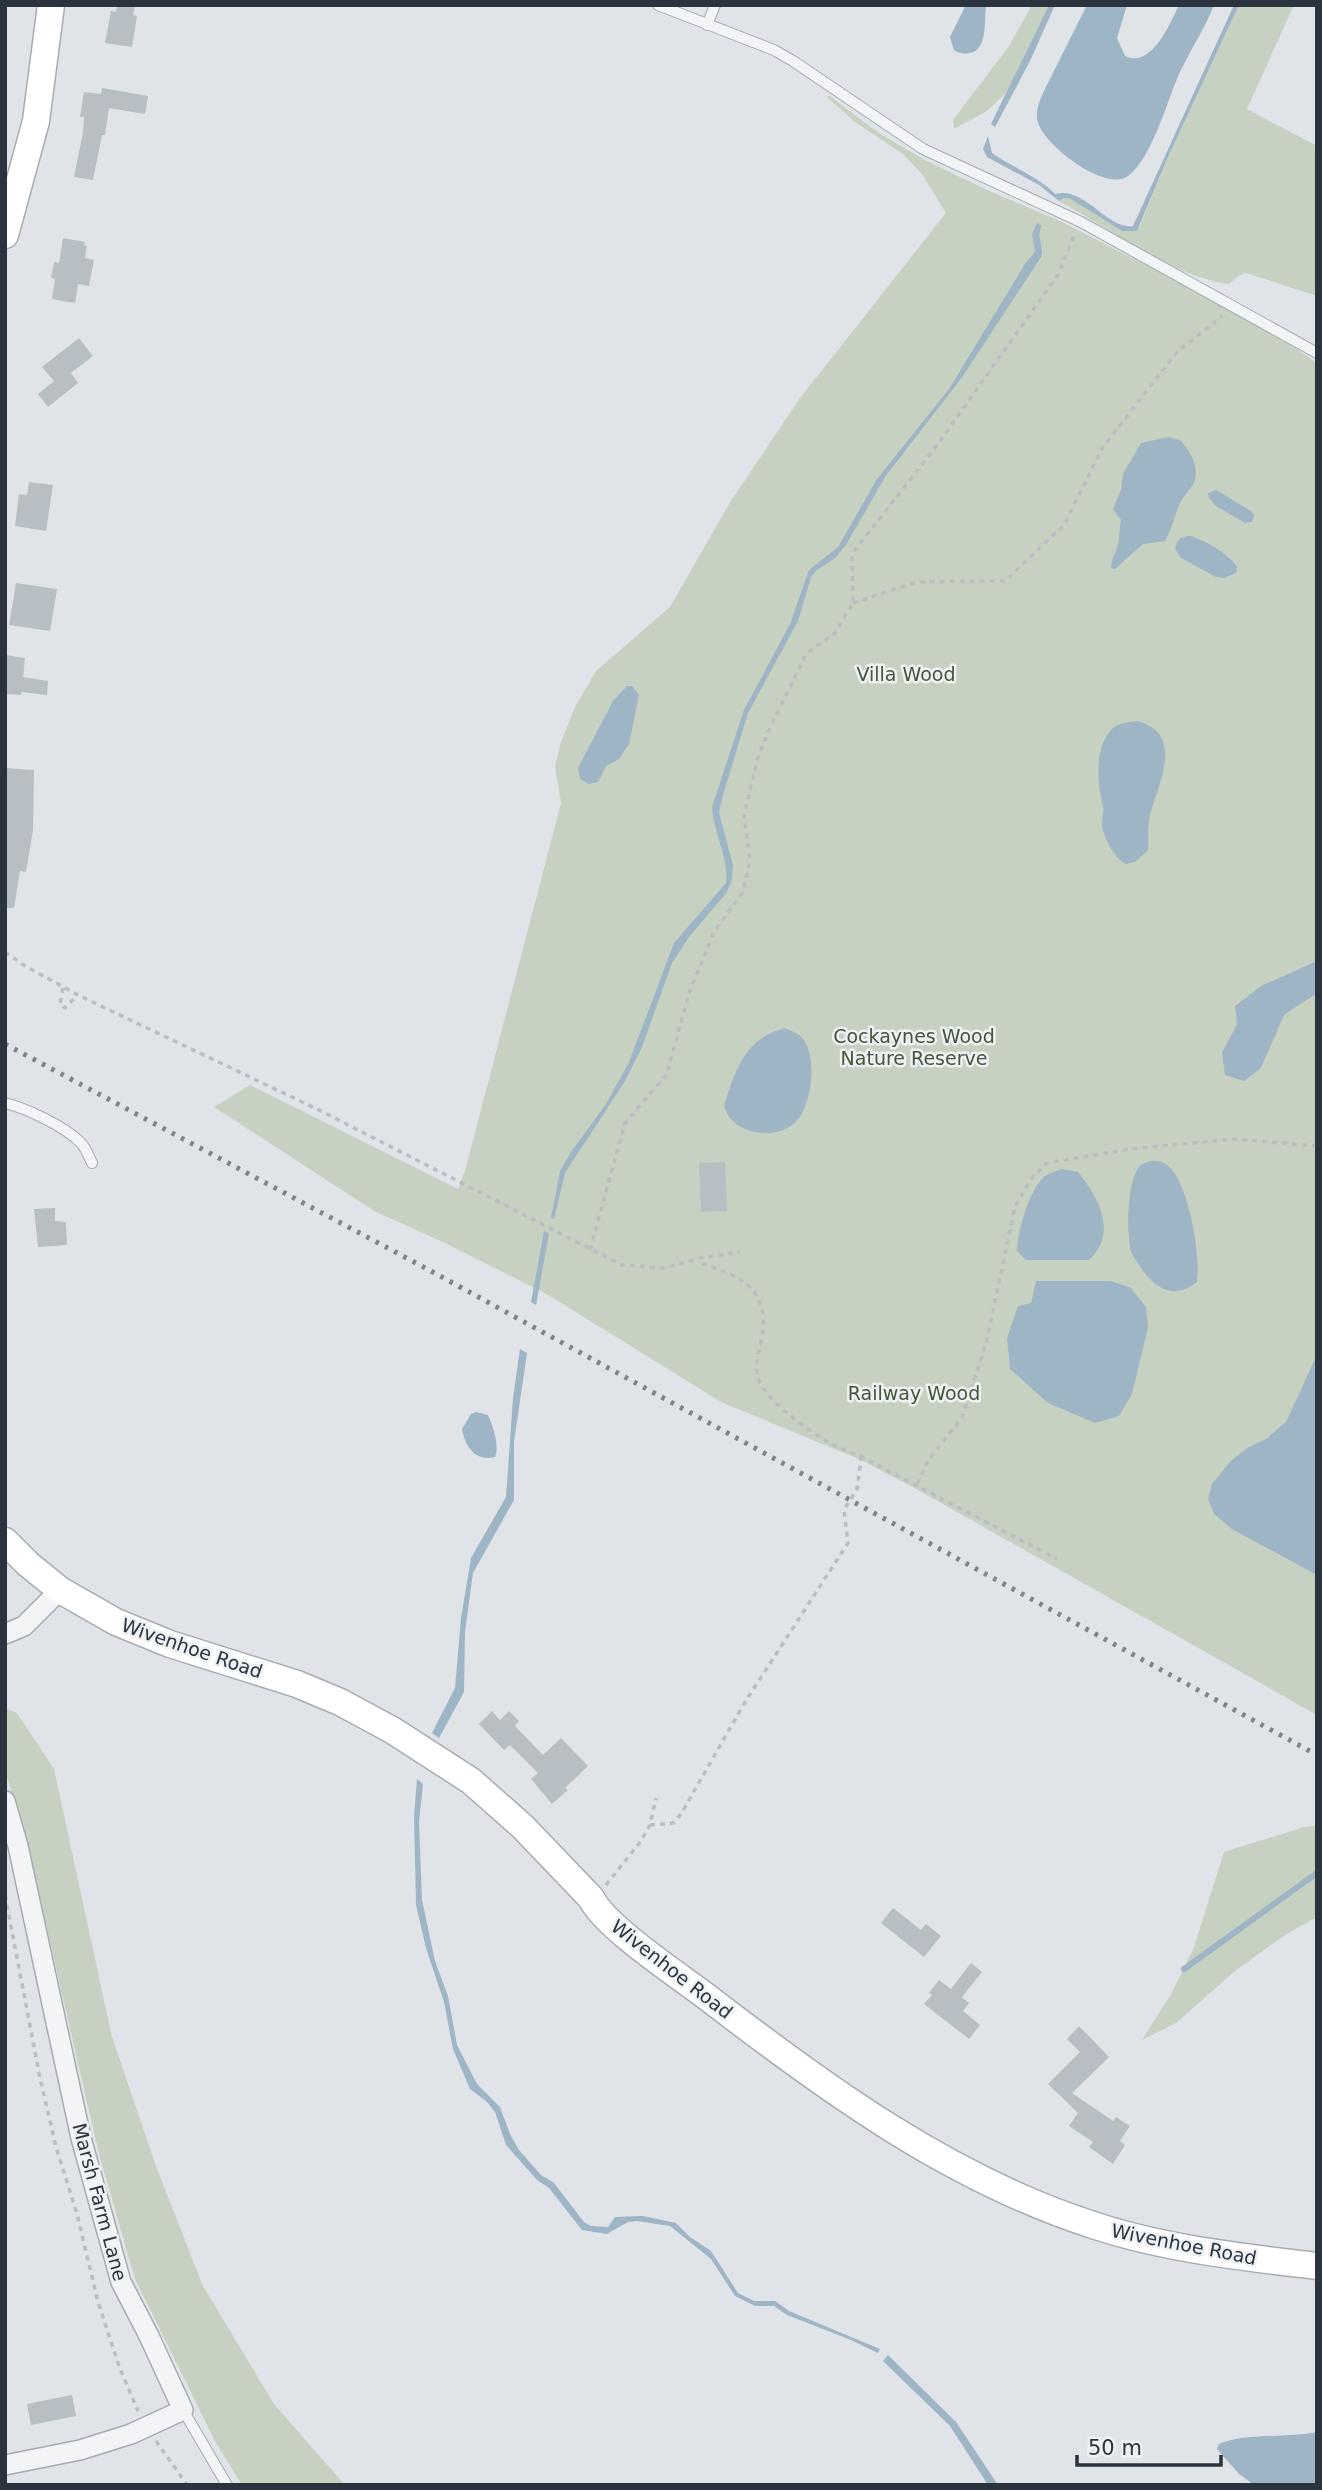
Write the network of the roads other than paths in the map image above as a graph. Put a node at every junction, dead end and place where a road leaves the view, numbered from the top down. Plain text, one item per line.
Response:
1 (51, 5) edge
2 (658, 5) edge
3 (715, 5) edge
4 (707, 25) junction
5 (5, 235) edge
6 (1317, 353) edge
7 (5, 1103) edge
8 (92, 1163) dead end
9 (5, 1541) edge
10 (60, 1590) junction
11 (5, 1634) edge
12 (5, 1801) edge
13 (1317, 2266) edge
14 (183, 2410) junction
15 (5, 2465) edge
16 (227, 2485) edge

1 - 5 street
2 - 4 lane
3 - 4 lane
4 - 6 lane
7 - 8 lane
9 - 10 street, Wivenhoe Road
10 - 11 street
10 - 13 street, Wivenhoe Road
12 - 14 street, Marsh Farm Lane
14 - 15 street
14 - 16 lane

